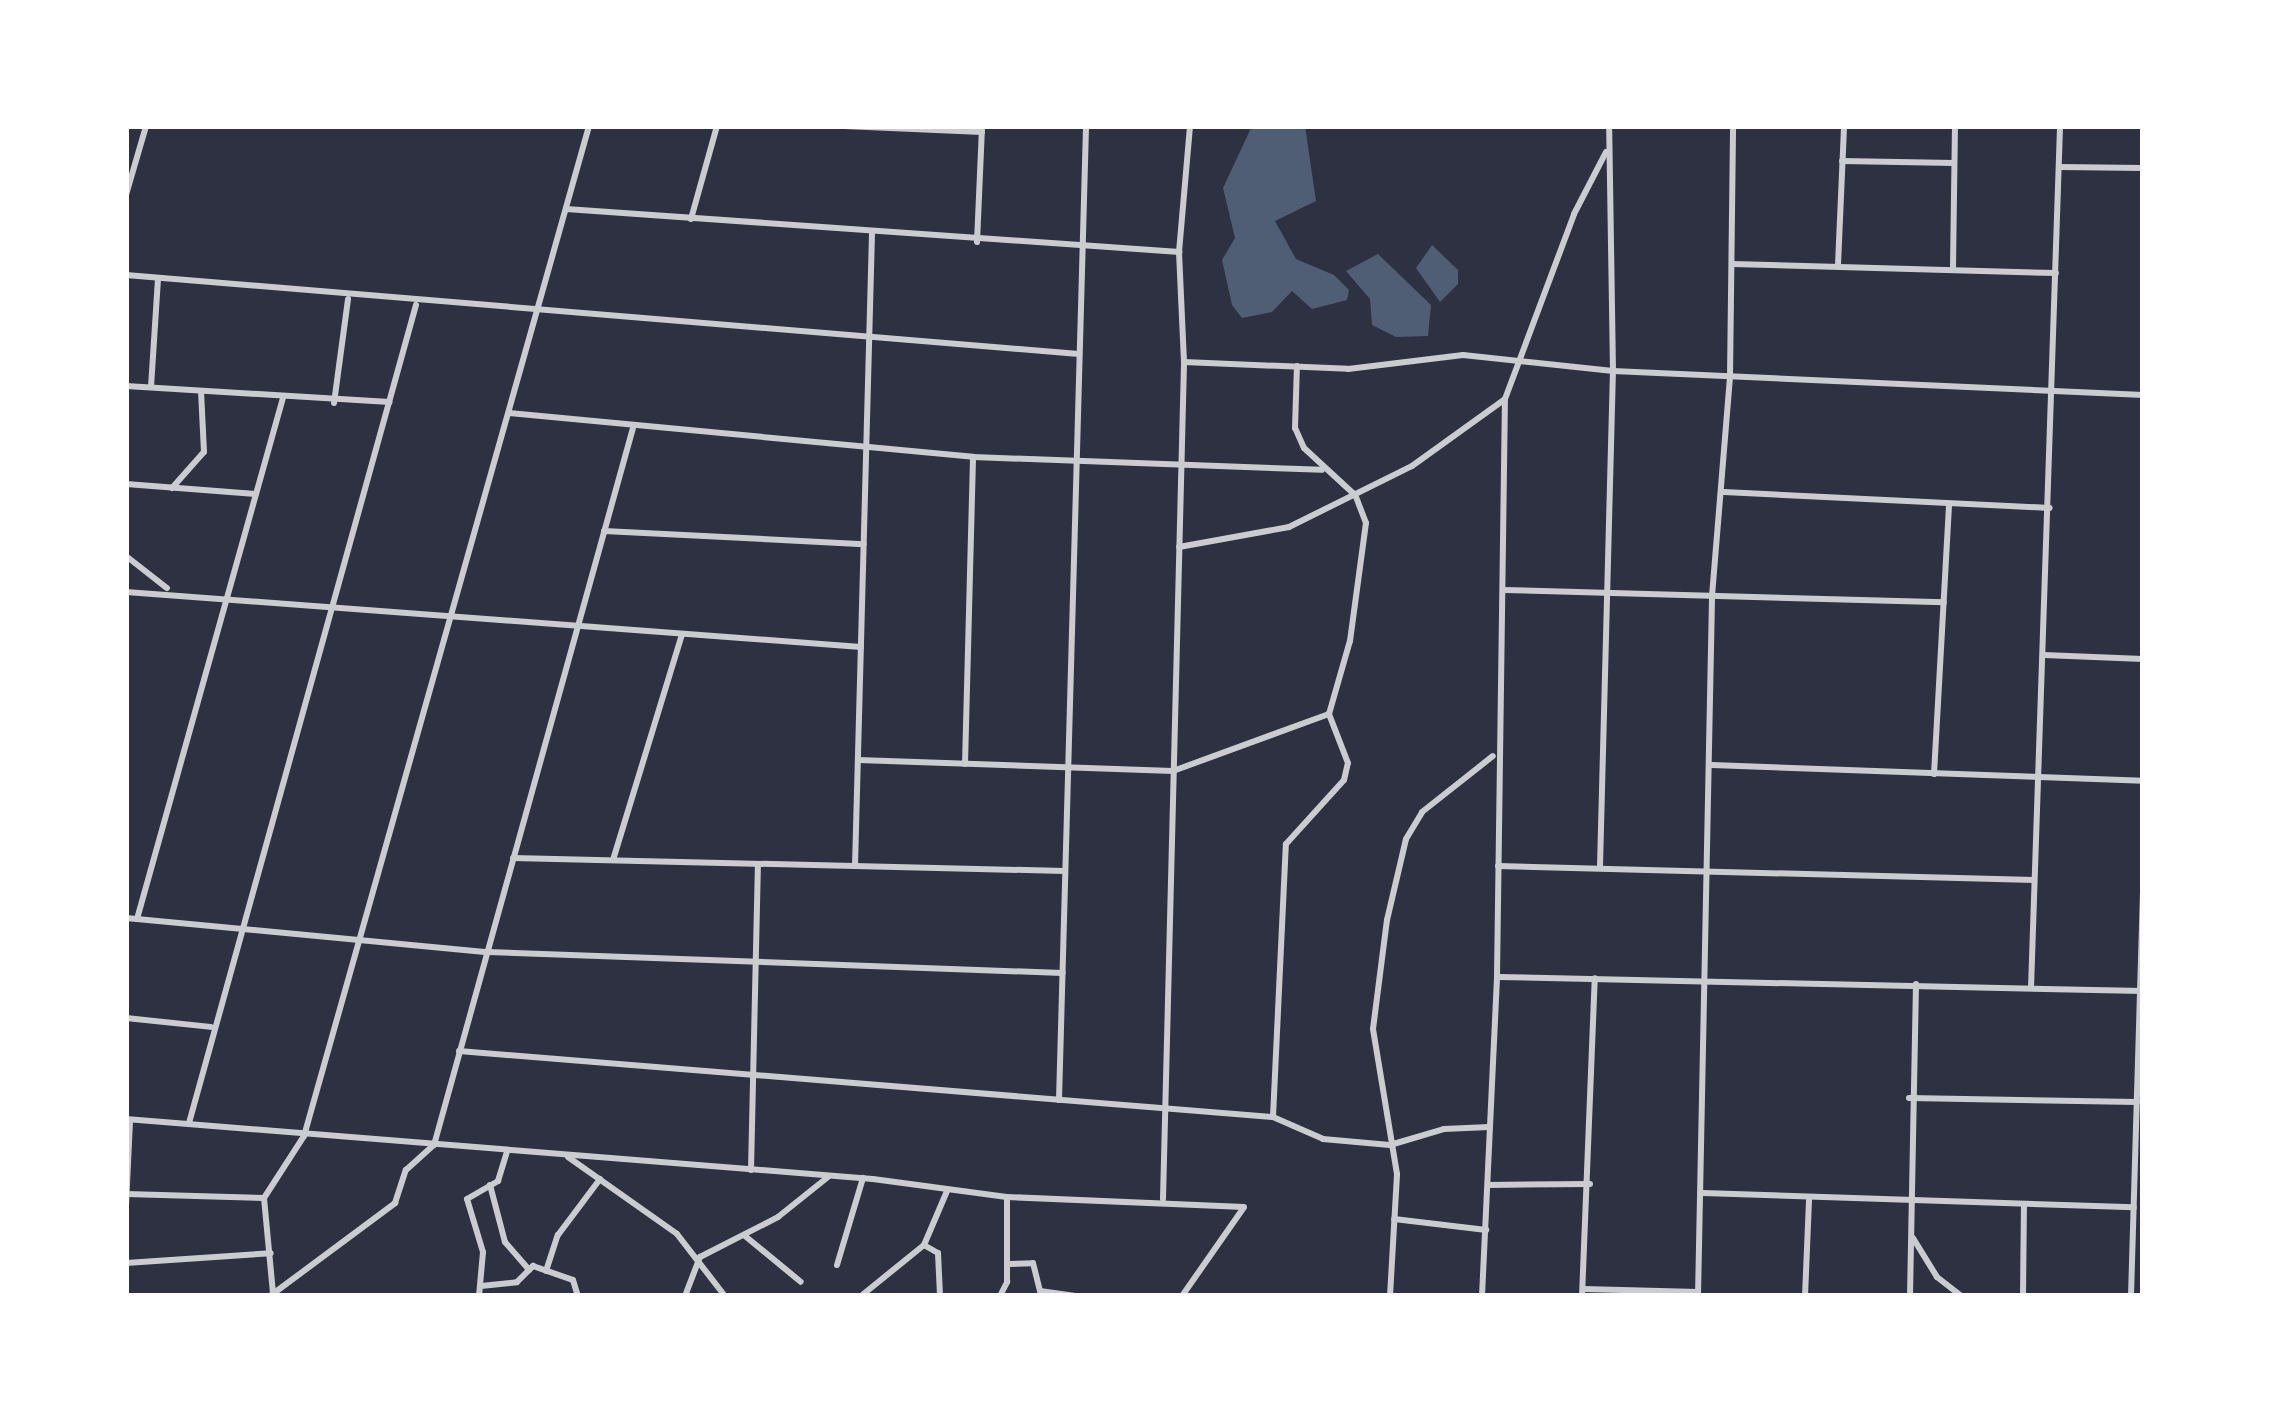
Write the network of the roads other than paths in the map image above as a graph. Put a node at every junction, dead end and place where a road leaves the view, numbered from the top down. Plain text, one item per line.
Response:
1 (146, 126) edge
2 (589, 126) edge
3 (717, 126) edge
4 (844, 126) edge
5 (1086, 126) edge
6 (1190, 126) edge
7 (1733, 126) edge
8 (1844, 126) edge
9 (1955, 126) edge
10 (2060, 126) edge
11 (1609, 127) edge
12 (982, 129) edge
13 (1606, 152) junction
14 (1842, 160) junction
15 (1954, 163) junction
16 (2060, 167) junction
17 (2143, 168) edge
18 (129, 174) edge
19 (126, 195) edge
20 (566, 209) junction
21 (691, 219) junction
22 (872, 234) junction
23 (977, 242) junction
24 (1083, 251) junction
25 (1179, 252) junction
26 (1732, 264) junction
27 (1838, 265) junction
28 (1953, 268) junction
29 (2056, 273) junction
30 (126, 275) edge
31 (158, 279) junction
32 (349, 298) junction
33 (416, 305) junction
34 (536, 315) junction
35 (867, 341) junction
36 (1080, 354) junction
37 (1184, 362) junction
38 (1522, 364) junction
39 (1297, 366) junction
40 (1613, 371) junction
41 (1730, 377) junction
42 (126, 386) edge
43 (151, 387) junction
44 (201, 392) junction
45 (2054, 393) junction
46 (2143, 395) edge
47 (284, 398) junction
48 (1505, 399) junction
49 (390, 402) junction
50 (334, 403) junction
51 (509, 412) junction
52 (633, 428) junction
53 (865, 447) junction
54 (973, 457) junction
55 (1075, 461) junction
56 (1181, 464) junction
57 (1322, 470) junction
58 (126, 484) edge
59 (172, 488) junction
60 (1723, 493) junction
61 (256, 494) junction
62 (1355, 495) junction
63 (1949, 505) junction
64 (2050, 508) junction
65 (604, 531) junction
66 (864, 544) junction
67 (1179, 547) junction
68 (126, 556) edge
69 (170, 590) junction
70 (1504, 590) junction
71 (126, 592) edge
72 (1608, 593) junction
73 (1712, 596) junction
74 (227, 598) junction
75 (1944, 602) junction
76 (330, 607) junction
77 (450, 616) junction
78 (578, 626) junction
79 (682, 634) junction
80 (860, 647) junction
81 (2044, 655) junction
82 (2143, 659) edge
83 (1329, 714) junction
84 (1495, 754) junction
85 (858, 760) junction
86 (965, 764) junction
87 (1712, 765) junction
88 (1068, 767) junction
89 (1173, 771) junction
90 (1934, 774) junction
91 (2040, 776) junction
92 (2143, 781) edge
93 (513, 858) junction
94 (613, 860) junction
95 (758, 864) junction
96 (855, 866) junction
97 (1498, 866) junction
98 (1600, 866) junction
99 (1709, 870) junction
100 (1065, 871) junction
101 (2036, 880) junction
102 (2143, 892) edge
103 (126, 918) edge
104 (136, 919) junction
105 (239, 927) junction
106 (361, 935) junction
107 (487, 952) junction
108 (754, 966) junction
109 (1063, 974) junction
110 (1497, 976) junction
111 (1595, 978) junction
112 (1705, 980) junction
113 (1916, 984) junction
114 (2031, 988) junction
115 (2141, 991) edge
116 (126, 1018) edge
117 (211, 1028) junction
118 (459, 1051) junction
119 (752, 1072) junction
120 (1909, 1098) junction
121 (1059, 1100) junction
122 (2137, 1102) junction
123 (1164, 1108) junction
124 (1274, 1118) junction
125 (128, 1119) edge
126 (189, 1123) junction
127 (1489, 1127) junction
128 (304, 1136) junction
129 (434, 1144) junction
130 (1390, 1145) junction
131 (507, 1152) junction
132 (564, 1155) junction
133 (751, 1170) junction
134 (829, 1177) junction
135 (863, 1178) junction
136 (600, 1179) junction
137 (1590, 1184) junction
138 (490, 1185) junction
139 (1488, 1185) junction
140 (947, 1190) junction
141 (1703, 1193) junction
142 (126, 1194) edge
143 (264, 1198) junction
144 (1007, 1198) junction
145 (1163, 1199) junction
146 (1810, 1199) junction
147 (1911, 1201) junction
148 (126, 1206) edge
149 (2024, 1206) junction
150 (2134, 1207) junction
151 (1393, 1219) junction
152 (1486, 1230) junction
153 (1911, 1235) junction
154 (745, 1236) junction
155 (924, 1245) junction
156 (271, 1253) junction
157 (700, 1257) junction
158 (126, 1263) edge
159 (1009, 1264) junction
160 (837, 1265) dead end
161 (529, 1270) junction
162 (546, 1270) junction
163 (801, 1282) dead end
164 (481, 1286) junction
165 (1583, 1292) edge
166 (1698, 1294) edge
167 (271, 1295) edge
168 (479, 1296) edge
169 (578, 1296) edge
170 (685, 1296) edge
171 (725, 1296) edge
172 (861, 1296) edge
173 (940, 1296) edge
174 (1000, 1296) edge
175 (1074, 1296) edge
176 (1183, 1296) edge
177 (1390, 1296) edge
178 (1482, 1296) edge
179 (1805, 1296) edge
180 (1910, 1296) edge
181 (1961, 1296) edge
182 (2024, 1296) edge
183 (2131, 1296) edge

1 - 18 street
2 - 20 street
3 - 21 street
4 - 12 street
5 - 24 street
6 - 25 street
7 - 26 street
8 - 14 street
9 - 15 street
10 - 16 street
11 - 13 street
12 - 23 street
13 - 38 street
13 - 40 street
14 - 15 street
14 - 27 street
15 - 28 street
16 - 17 street
16 - 29 street
18 - 19 street
20 - 21 street
20 - 34 street
21 - 22 street
22 - 23 street
22 - 35 street
23 - 24 street
24 - 25 street
24 - 36 street
25 - 37 street
26 - 27 street
26 - 41 street
27 - 28 street
28 - 29 street
29 - 45 street
30 - 31 street
31 - 32 street
31 - 43 street
32 - 33 street
32 - 50 street
33 - 34 street
33 - 49 street
34 - 35 street
34 - 51 street
35 - 36 street
35 - 53 street
36 - 55 street
37 - 39 street
37 - 56 street
38 - 39 street
38 - 40 street
38 - 48 street
39 - 57 street
40 - 41 street
40 - 72 street
41 - 45 street
41 - 60 street
42 - 43 street
43 - 44 street
44 - 47 street
44 - 59 street
45 - 46 street
45 - 64 street
47 - 50 street
47 - 61 street
48 - 62 street
48 - 70 street
49 - 50 street
49 - 76 street
51 - 52 street
51 - 77 street
52 - 53 street
52 - 65 street
53 - 54 street
53 - 66 street
54 - 55 street
54 - 86 street
55 - 56 street
55 - 88 street
56 - 57 street
56 - 67 street
57 - 62 street
58 - 59 street
59 - 61 street
60 - 63 street
60 - 73 street
61 - 74 street
62 - 67 street
62 - 83 street
63 - 64 street
63 - 75 street
64 - 81 street
65 - 66 street
65 - 78 street
66 - 80 street
67 - 89 street
68 - 69 street
69 - 71 street
69 - 74 street
70 - 72 street
70 - 84 street
72 - 73 street
72 - 98 street
73 - 75 street
73 - 87 street
74 - 76 street
74 - 104 street
75 - 90 street
76 - 77 street
76 - 105 street
77 - 78 street
77 - 106 street
78 - 79 street
78 - 93 street
79 - 80 street
79 - 94 street
80 - 85 street
81 - 82 street
81 - 91 street
83 - 89 street
83 - 124 street
84 - 97 street
84 - 130 street
85 - 86 street
85 - 96 street
86 - 88 street
87 - 90 street
87 - 99 street
88 - 89 street
88 - 100 street
89 - 123 street
90 - 91 street
91 - 92 street
91 - 101 street
93 - 94 street
93 - 107 street
94 - 95 street
95 - 96 street
95 - 108 street
96 - 100 street
97 - 98 street
97 - 110 street
98 - 99 street
99 - 101 street
99 - 112 street
100 - 109 street
101 - 114 street
102 - 115 street
103 - 104 street
104 - 105 street
105 - 106 street
105 - 117 street
106 - 107 street
106 - 128 street
107 - 108 street
107 - 118 street
108 - 109 street
108 - 119 street
109 - 121 street
110 - 111 street
110 - 127 street
111 - 112 street
111 - 137 street
112 - 113 street
112 - 141 street
113 - 114 street
113 - 120 street
114 - 115 street
115 - 122 street
116 - 117 street
117 - 126 street
118 - 119 street
118 - 129 street
119 - 121 street
119 - 133 street
120 - 122 street
120 - 147 street
121 - 123 street
122 - 150 street
123 - 124 street
123 - 145 street
124 - 130 street
125 - 126 street
125 - 142 street
126 - 128 street
127 - 130 street
127 - 139 street
128 - 129 street
128 - 143 street
129 - 131 street
129 - 167 street
130 - 151 street
131 - 132 street
131 - 138 street
132 - 133 street
132 - 136 street
133 - 134 street
134 - 135 street
134 - 154 street
135 - 140 street
135 - 160 street
136 - 157 street
136 - 162 street
137 - 139 street
137 - 165 street
138 - 161 street
138 - 164 street
139 - 152 street
140 - 144 street
140 - 155 street
141 - 146 street
141 - 166 street
142 - 143 street
142 - 148 street
143 - 156 street
144 - 145 street
144 - 159 street
145 - 176 street
146 - 147 street
146 - 179 street
147 - 149 street
147 - 153 street
149 - 150 street
149 - 182 street
150 - 183 street
151 - 152 street
151 - 177 street
152 - 178 street
153 - 180 street
153 - 181 street
154 - 157 street
154 - 163 street
155 - 172 street
155 - 173 street
156 - 158 street
156 - 167 street
157 - 170 street
157 - 171 street
159 - 174 street
159 - 175 street
161 - 162 street
161 - 164 street
162 - 169 street
164 - 168 street
165 - 166 street

